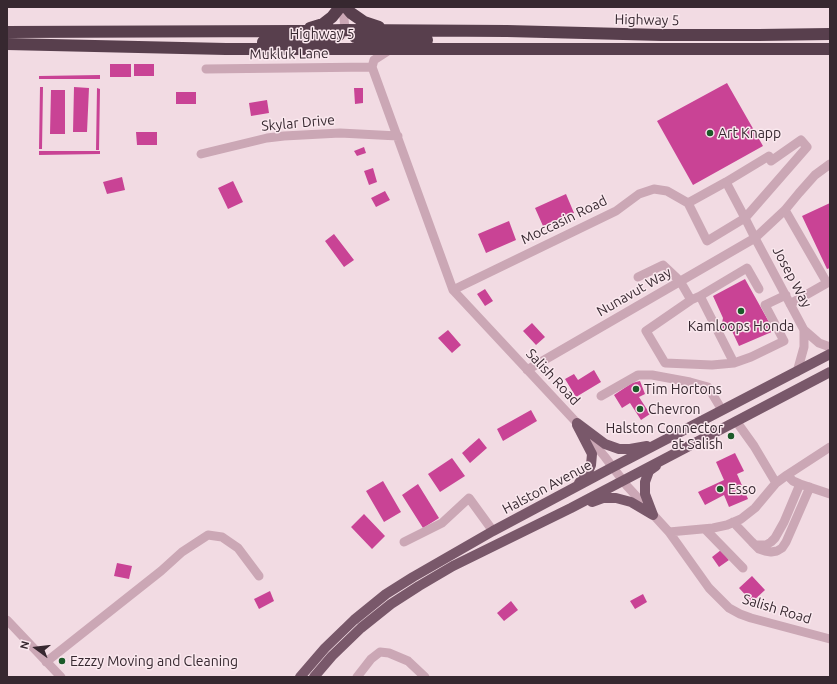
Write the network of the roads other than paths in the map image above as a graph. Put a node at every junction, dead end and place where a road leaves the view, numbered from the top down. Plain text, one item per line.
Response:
1 (343, 7) edge
2 (345, 30) junction
3 (297, 31) junction
4 (392, 31) junction
5 (7, 32) edge
6 (830, 34) edge
7 (7, 44) edge
8 (391, 48) junction
9 (516, 48) junction
10 (226, 49) junction
11 (830, 49) edge
12 (372, 67) junction
13 (206, 69) dead end
14 (398, 136) junction
15 (201, 154) dead end
16 (830, 164) edge
17 (726, 182) junction
18 (688, 203) junction
19 (785, 210) junction
20 (745, 218) junction
21 (755, 238) junction
22 (638, 277) dead end
23 (680, 281) junction
24 (759, 288) dead end
25 (453, 290) junction
26 (786, 295) junction
27 (695, 298) junction
28 (790, 304) junction
29 (804, 330) junction
30 (830, 347) edge
31 (830, 354) edge
32 (734, 363) junction
33 (527, 370) junction
34 (797, 372) junction
35 (830, 372) edge
36 (602, 396) dead end
37 (722, 410) junction
38 (736, 421) junction
39 (577, 423) junction
40 (656, 445) junction
41 (830, 447) edge
42 (668, 457) junction
43 (613, 467) junction
44 (787, 475) junction
45 (623, 481) junction
46 (776, 483) junction
47 (800, 484) junction
48 (576, 487) junction
49 (810, 487) junction
50 (830, 494) edge
51 (571, 508) junction
52 (653, 515) junction
53 (733, 522) junction
54 (705, 529) junction
55 (493, 531) junction
56 (669, 532) junction
57 (404, 542) dead end
58 (755, 545) junction
59 (743, 568) dead end
60 (259, 576) dead end
61 (7, 620) edge
62 (830, 639) edge
63 (46, 662) junction
64 (61, 677) edge
65 (300, 677) edge
66 (314, 677) edge
67 (357, 677) edge
68 (425, 677) edge

1 - 2 street
1 - 3 highway
1 - 4 highway
2 - 3 highway, Highway 5
2 - 4 highway, Highway 5
2 - 9 highway
2 - 10 highway
3 - 5 highway, Highway 5
4 - 6 highway, Highway 5
7 - 10 highway, Highway 5
8 - 9 highway, Highway 5
8 - 10 highway, Highway 5
8 - 12 street
9 - 11 highway, Highway 5
12 - 13 street, Mukluk Lane
12 - 14 street, Salish Road
14 - 15 street, Skylar Drive
14 - 25 street, Salish Road
16 - 19 street, Nunavut Way
17 - 18 street
17 - 20 street, Josep Way
17 - 20 street
18 - 20 street
18 - 25 street, Moccasin Road
19 - 21 street, Nunavut Way
19 - 28 street
20 - 21 street, Josep Way
21 - 23 street, Nunavut Way
21 - 26 street, Josep Way
22 - 23 street
23 - 27 street
23 - 33 street, Nunavut Way
24 - 27 street
25 - 33 street, Salish Road
26 - 28 street, Josep Way
26 - 32 street
27 - 32 street
27 - 32 street
28 - 29 street, Josep Way
29 - 30 street, Josep Way
29 - 34 street, Josep Way
31 - 34 main road, Halston Avenue
33 - 39 street, Salish Road
34 - 37 main road, Halston Avenue
35 - 38 main road, Halston Avenue
36 - 37 street
37 - 40 main road, Halston Avenue
38 - 42 main road, Halston Avenue
38 - 46 street
39 - 40 main road
39 - 43 street, Salish Road
39 - 48 main road
40 - 43 main road, Halston Avenue
41 - 44 street
42 - 45 main road, Halston Avenue
42 - 52 main road
43 - 45 street, Salish Road
43 - 48 main road, Halston Avenue
44 - 46 street
44 - 47 street
45 - 51 main road, Halston Avenue
45 - 52 street, Salish Road
46 - 53 street
47 - 49 street
47 - 58 street
48 - 55 main road, Halston Avenue
49 - 50 street
49 - 58 street
51 - 52 main road
51 - 66 main road, Halston Avenue
52 - 56 street, Salish Road
53 - 54 street
53 - 58 street
54 - 56 street
54 - 59 street
55 - 57 street
55 - 65 main road, Halston Avenue
56 - 62 street, Salish Road
60 - 63 street
61 - 63 street
63 - 64 street
67 - 68 street

